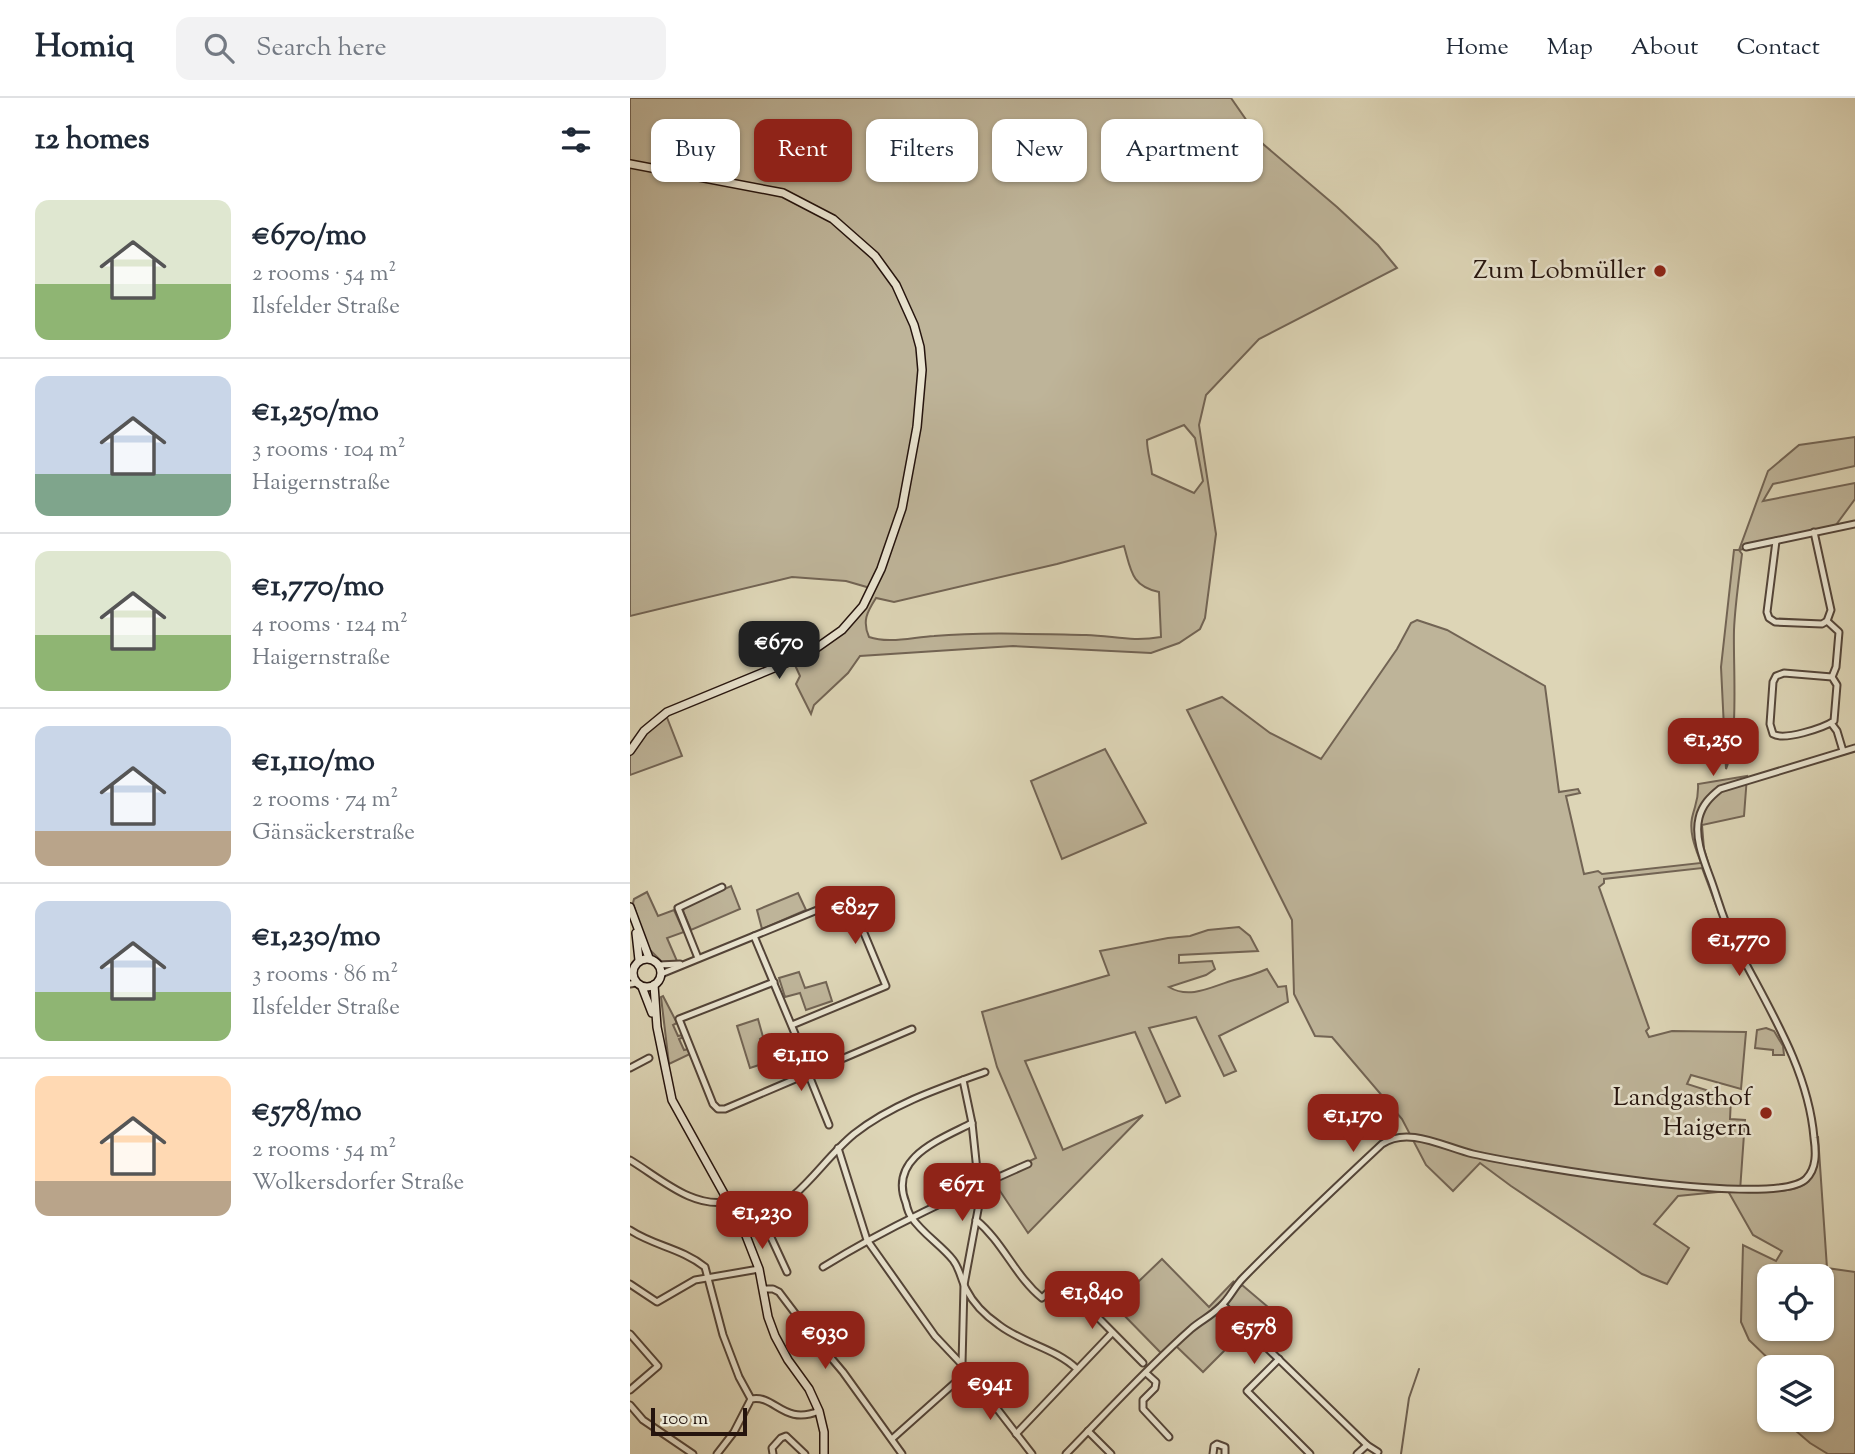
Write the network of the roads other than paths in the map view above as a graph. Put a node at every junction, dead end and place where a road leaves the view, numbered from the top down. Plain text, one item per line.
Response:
1 (630, 164) edge
2 (1855, 524) edge
3 (1814, 532) junction
4 (1776, 541) junction
5 (1746, 547) dead end
6 (1827, 621) junction
7 (1832, 677) junction
8 (1831, 723) junction
9 (1855, 748) edge
10 (630, 751) edge
11 (1843, 751) junction
12 (722, 887) dead end
13 (630, 907) edge
14 (754, 936) junction
15 (649, 958) junction
16 (698, 958) junction
17 (639, 960) junction
18 (686, 963) junction
19 (659, 965) junction
20 (661, 974) junction
21 (631, 976) edge
22 (774, 982) junction
23 (636, 985) edge
24 (654, 985) junction
25 (792, 1025) junction
26 (657, 1027) junction
27 (912, 1029) dead end
28 (649, 1058) dead end
29 (630, 1068) edge
30 (985, 1072) dead end
31 (809, 1073) junction
32 (963, 1080) junction
33 (972, 1123) junction
34 (828, 1125) dead end
35 (838, 1148) junction
36 (630, 1160) edge
37 (1028, 1164) dead end
38 (979, 1186) junction
39 (730, 1201) junction
40 (911, 1217) junction
41 (762, 1218) junction
42 (976, 1220) junction
43 (743, 1228) junction
44 (630, 1230) edge
45 (866, 1240) junction
46 (823, 1267) dead end
47 (760, 1269) junction
48 (787, 1272) dead end
49 (709, 1278) junction
50 (630, 1284) edge
51 (964, 1285) junction
52 (763, 1289) junction
53 (1223, 1305) junction
54 (630, 1334) edge
55 (1112, 1334) junction
56 (1279, 1359) junction
57 (1143, 1363) dead end
58 (962, 1364) junction
59 (1077, 1369) junction
60 (968, 1371) junction
61 (1146, 1373) junction
62 (630, 1390) edge
63 (751, 1399) junction
64 (630, 1405) edge
65 (819, 1411) junction
66 (1088, 1432) junction
67 (1016, 1434) junction
68 (1169, 1437) dead end
69 (893, 1438) junction
70 (1367, 1445) junction
71 (1377, 1452) dead end
72 (693, 1454) edge
73 (718, 1454) edge
74 (773, 1454) edge
75 (805, 1454) edge
76 (824, 1454) edge
77 (902, 1454) edge
78 (1032, 1454) edge
79 (1066, 1454) edge
80 (1111, 1454) edge
81 (1213, 1454) edge
82 (1225, 1454) edge
83 (1310, 1454) edge
84 (1357, 1454) edge

1 - 10 main road
2 - 3 street
3 - 4 street
3 - 6 street
4 - 5 street
4 - 6 street
6 - 7 street
7 - 8 street
7 - 8 street
8 - 11 street
9 - 11 street
11 - 53 street
12 - 16 street
13 - 15 main road
13 - 17 main road
14 - 16 street
14 - 22 street
14 - 25 street
15 - 17 main road
15 - 19 main road
16 - 18 street
17 - 21 main road
18 - 19 street
18 - 20 street
19 - 20 main road
20 - 24 main road
21 - 23 main road
22 - 25 street
22 - 31 street
23 - 24 main road
23 - 26 main road
24 - 26 main road
25 - 31 street
26 - 39 main road
27 - 31 street
28 - 29 street
30 - 32 street
31 - 34 street
32 - 33 street
32 - 35 street
33 - 38 street
33 - 40 street
35 - 41 street
35 - 45 street
36 - 39 street
37 - 38 street
38 - 40 street
38 - 42 street
39 - 43 main road
40 - 45 street
40 - 51 street
41 - 43 street
41 - 48 street
42 - 51 street
42 - 55 street
43 - 47 main road
44 - 49 street
45 - 46 street
45 - 58 street
47 - 49 street
47 - 52 main road
49 - 50 street
49 - 63 street
51 - 58 street
51 - 59 street
52 - 65 main road
52 - 69 street
53 - 56 street
53 - 61 street
54 - 62 street
55 - 57 street
55 - 59 street
56 - 70 street
56 - 83 street
58 - 60 street
59 - 67 street
60 - 67 street
60 - 69 street
61 - 66 street
61 - 68 street
63 - 65 street
63 - 73 street
64 - 72 street
65 - 76 main road
66 - 79 street
66 - 80 street
67 - 78 street
69 - 77 street
70 - 71 street
70 - 84 street
74 - 75 street
81 - 82 street

